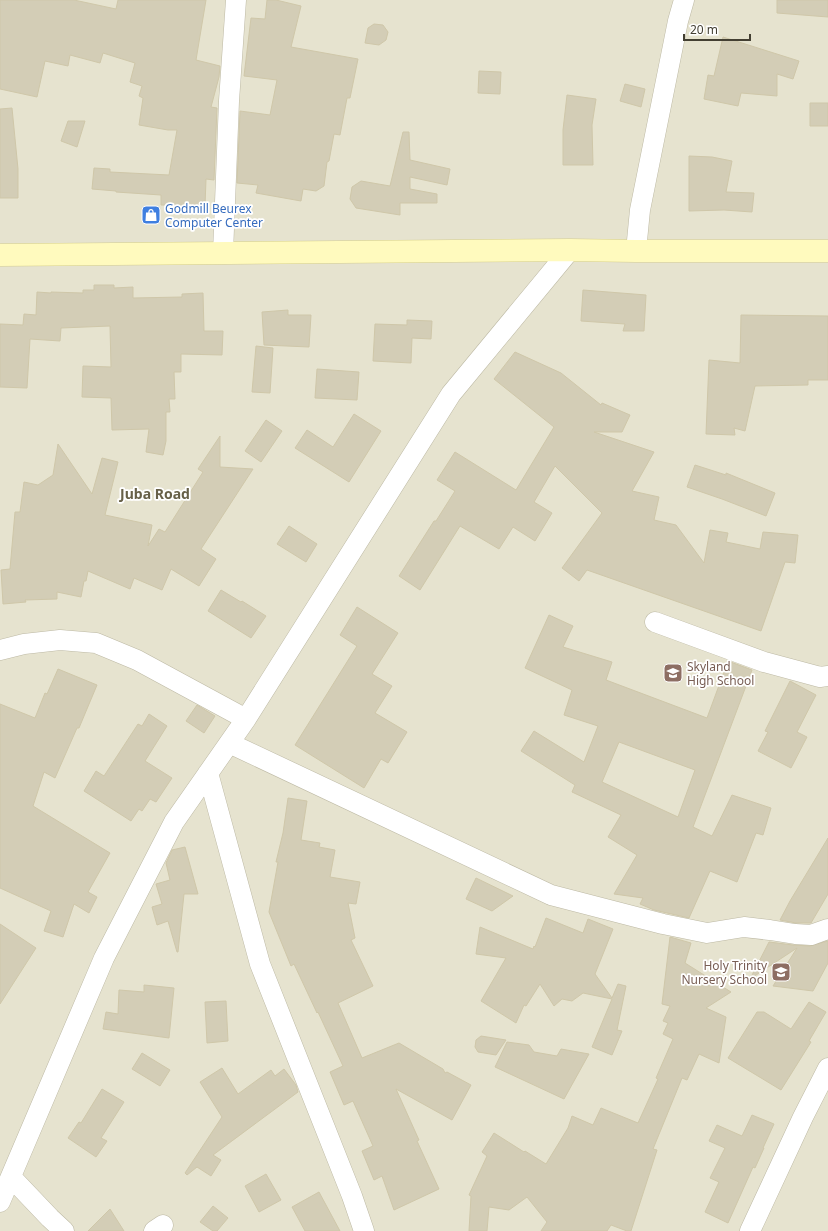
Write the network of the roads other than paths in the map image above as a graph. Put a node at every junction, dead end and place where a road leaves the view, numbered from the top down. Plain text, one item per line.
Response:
1 (236, 0) edge
2 (684, 0) edge
3 (570, 250) junction
4 (636, 251) junction
5 (828, 251) edge
6 (224, 253) junction
7 (0, 255) edge
8 (655, 622) dead end
9 (0, 650) edge
10 (828, 676) edge
11 (246, 719) junction
12 (229, 743) junction
13 (208, 773) junction
14 (828, 929) edge
15 (828, 1068) edge
16 (11, 1177) junction
17 (0, 1202) edge
18 (64, 1231) edge
19 (364, 1231) edge
20 (750, 1231) edge

1 - 6 street
2 - 4 street
3 - 4 street
3 - 6 street
3 - 11 street
4 - 5 street
6 - 7 street
8 - 10 street
9 - 11 street
11 - 12 street
12 - 13 street
12 - 14 street
13 - 16 street
13 - 19 street
15 - 20 street
16 - 17 street
16 - 18 street

